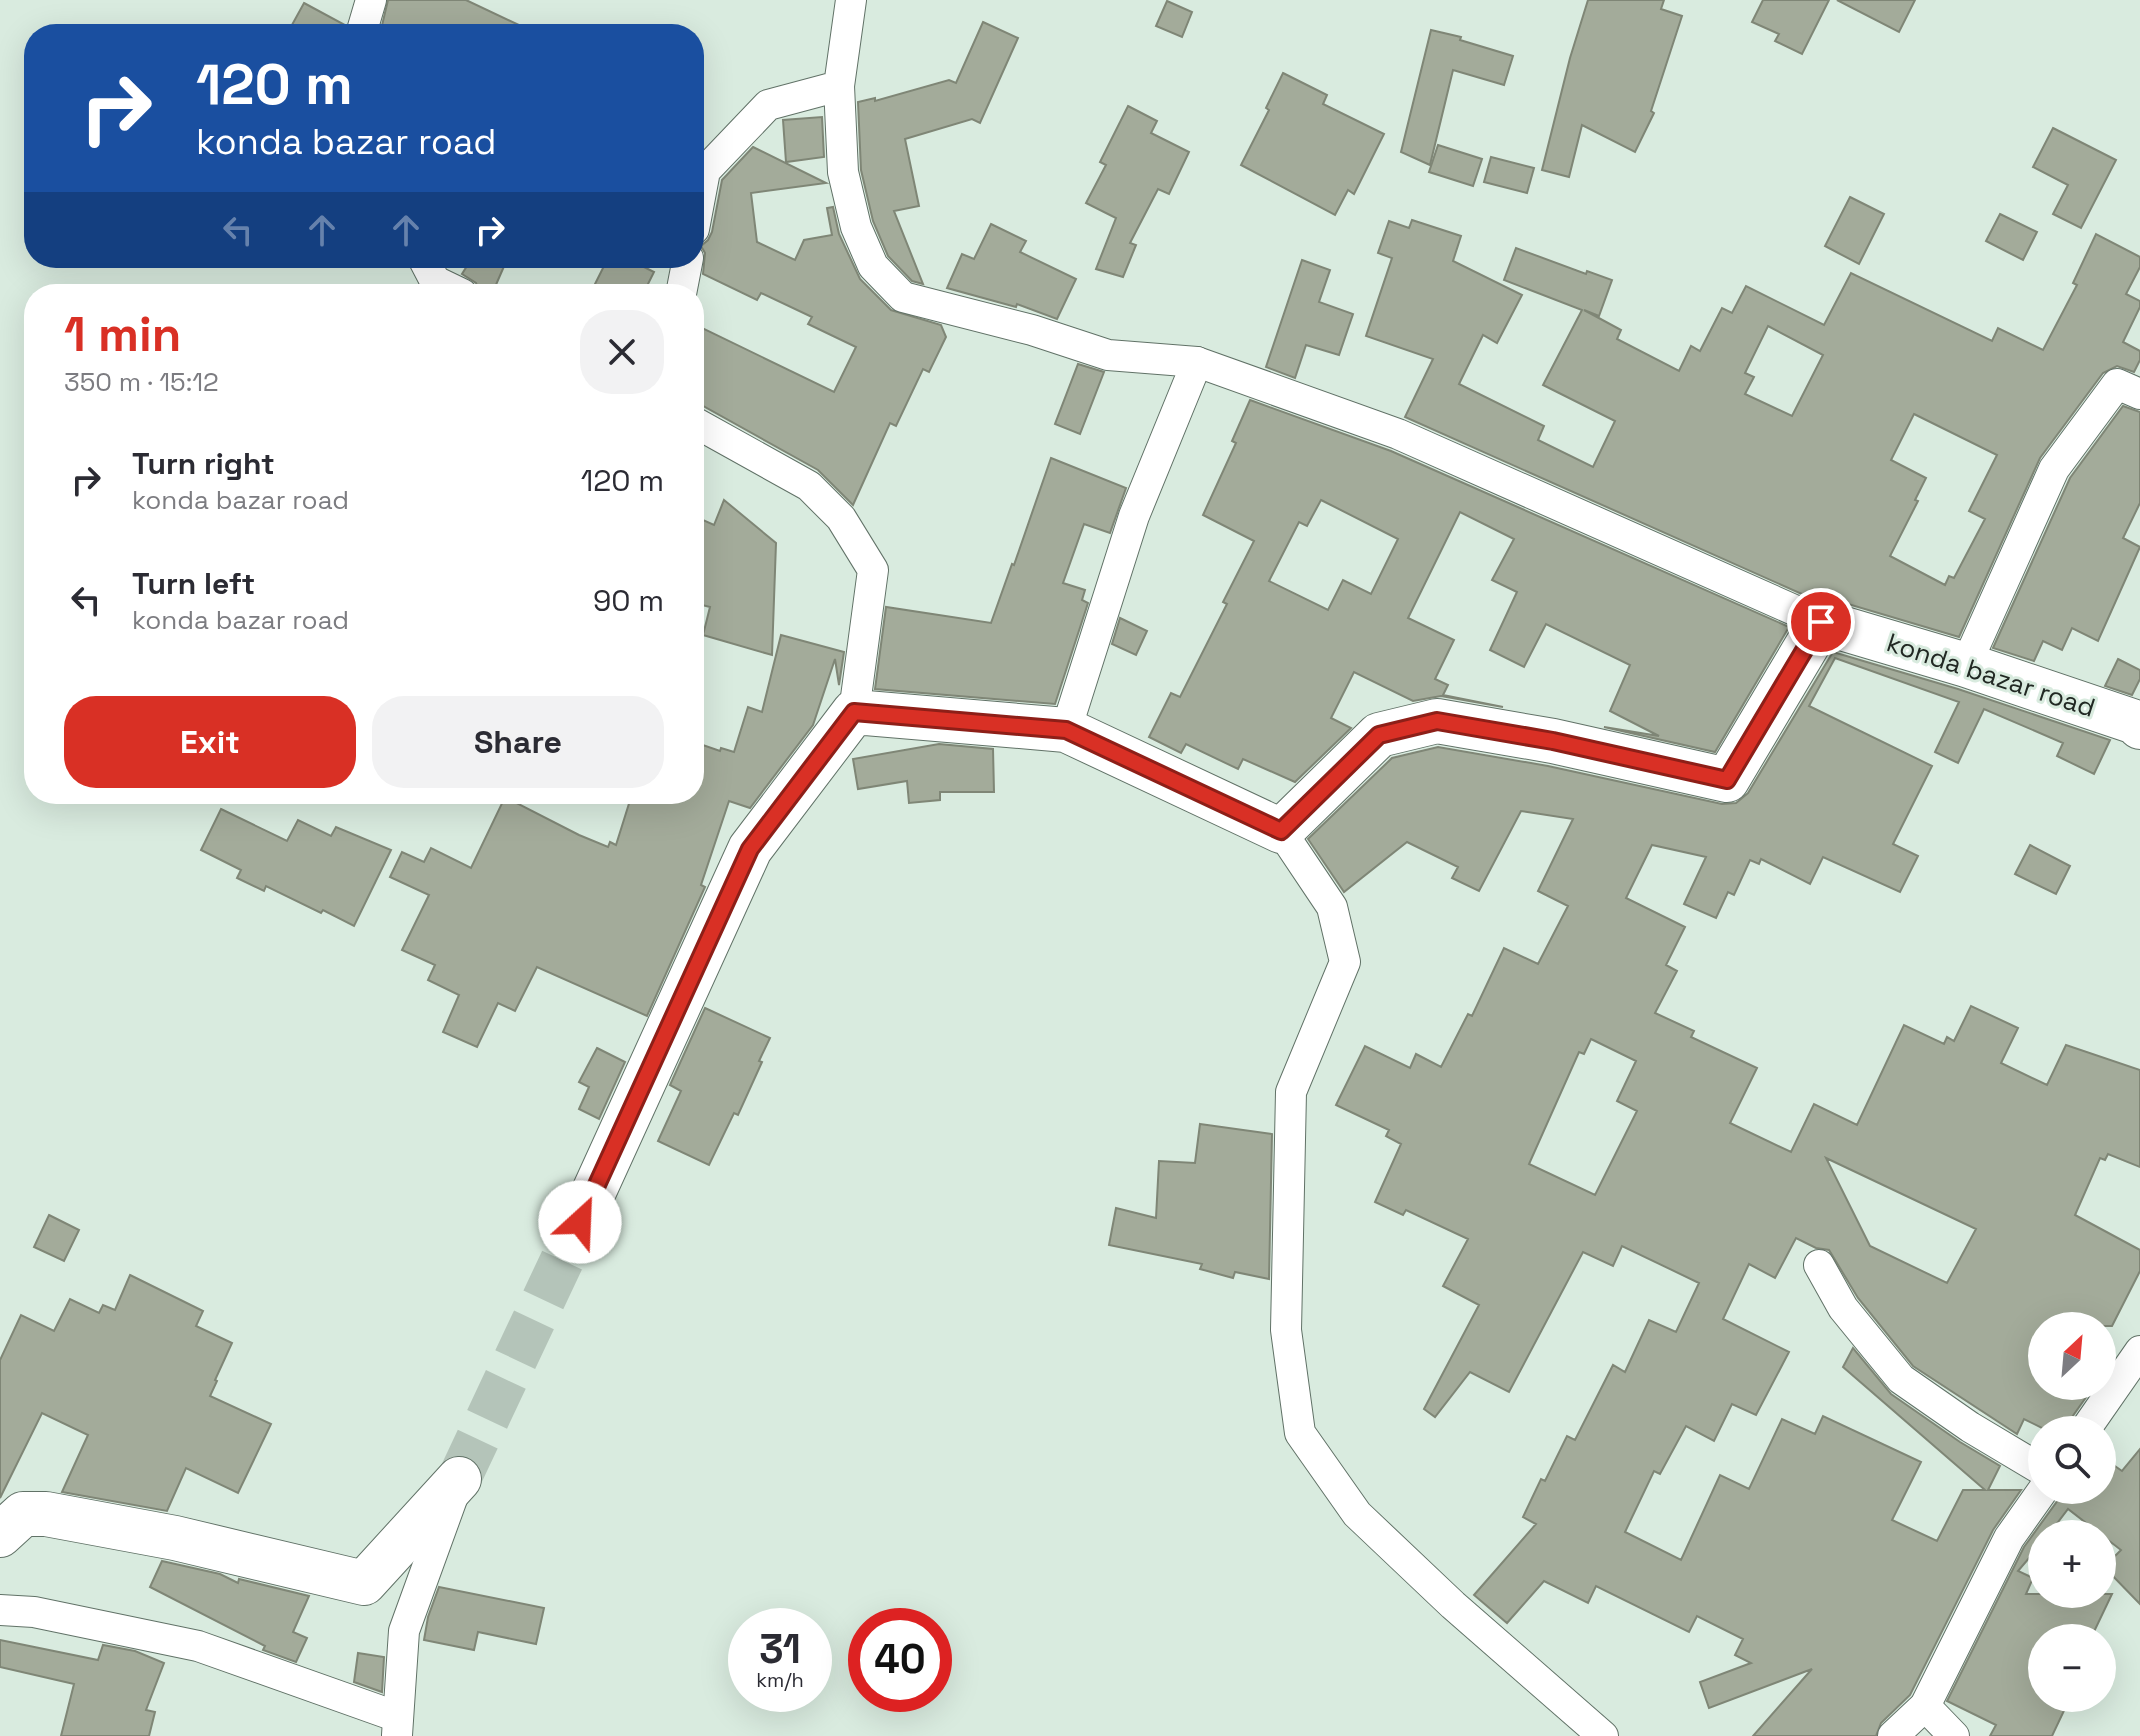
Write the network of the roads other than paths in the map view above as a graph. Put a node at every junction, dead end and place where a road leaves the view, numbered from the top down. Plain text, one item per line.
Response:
1 (371, 0) edge
2 (851, 0) edge
3 (364, 24) edge
4 (839, 86) junction
5 (704, 176) edge
6 (428, 268) edge
7 (441, 284) edge
8 (1197, 362) junction
9 (2140, 394) edge
10 (704, 428) edge
11 (1821, 622) junction
12 (1966, 665) junction
13 (854, 712) junction
14 (2140, 727) edge
15 (1066, 730) junction
16 (1281, 831) junction
17 (580, 1222) tunnel mouth
18 (1819, 1265) dead end
19 (2140, 1352) edge
20 (2095, 1416) edge
21 (2028, 1462) edge
22 (459, 1479) joint
23 (2033, 1504) edge
24 (0, 1535) edge
25 (0, 1610) edge
26 (1925, 1706) junction
27 (398, 1726) edge
28 (1603, 1736) edge
29 (1893, 1736) edge
30 (1954, 1736) edge

1 - 3 street
2 - 4 street
4 - 5 street
4 - 8 street
6 - 7 street
8 - 11 street
8 - 15 street
9 - 12 street
10 - 13 street
11 - 12 street, konda bazar road
11 - 16 street
12 - 14 street, konda bazar road
13 - 15 street
13 - 17 street
15 - 16 street
16 - 28 street
18 - 21 street
19 - 20 street
22 - 24 street
22 - 27 street
23 - 26 street
25 - 27 street
26 - 29 street
26 - 30 street

